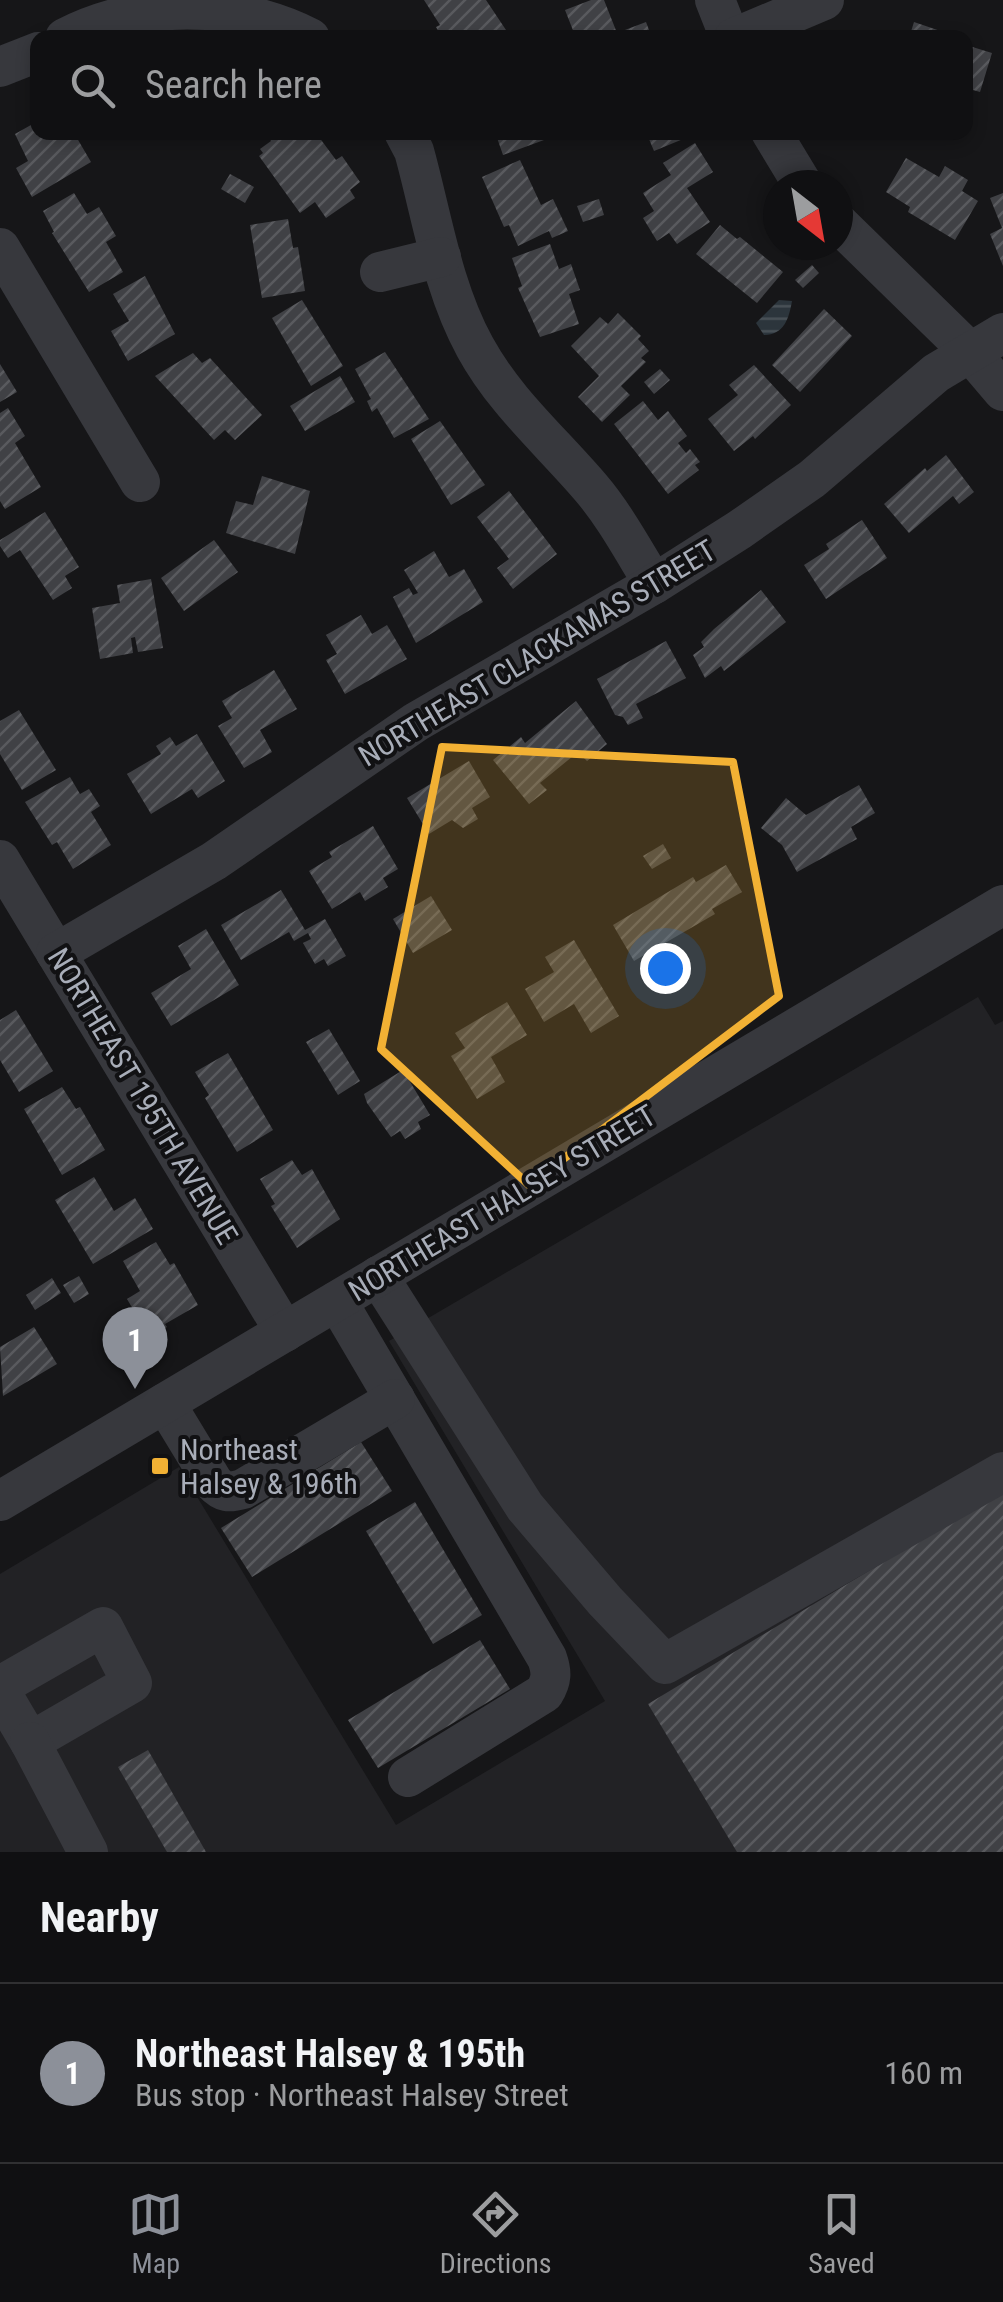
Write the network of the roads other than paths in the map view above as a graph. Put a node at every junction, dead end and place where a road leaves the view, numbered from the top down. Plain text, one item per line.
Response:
1 (715, 0) edge
2 (824, 0) edge
3 (84, 30) edge
4 (296, 30) edge
5 (728, 30) edge
6 (751, 30) edge
7 (30, 55) edge
8 (0, 67) edge
9 (408, 140) edge
10 (776, 140) edge
11 (794, 170) edge
12 (853, 240) edge
13 (0, 248) edge
14 (441, 257) junction
15 (380, 272) dead end
16 (986, 342) edge
17 (1003, 391) edge
18 (140, 482) dead end
19 (654, 584) junction
20 (0, 860) edge
21 (1003, 905) edge
22 (56, 953) junction
23 (378, 1276) junction
24 (337, 1301) junction
25 (286, 1332) junction
26 (395, 1399) junction
27 (165, 1403) junction
28 (1003, 1472) edge
29 (0, 1501) edge
30 (0, 1688) edge
31 (30, 1742) junction
32 (408, 1777) dead end
33 (88, 1852) edge

1 - 5 street
2 - 6 street
3 - 4 street
7 - 8 street
9 - 14 street
10 - 11 street
12 - 16 street
13 - 18 street
14 - 15 street
14 - 19 street
16 - 17 street
16 - 19 street, NORTHEAST CLACKAMAS STREET
19 - 22 street, NORTHEAST CLACKAMAS STREET
20 - 22 street, NORTHEAST 195TH AVENUE
21 - 23 street, NORTHEAST HALSEY STREET
22 - 25 street, NORTHEAST 195TH AVENUE
23 - 24 street, NORTHEAST HALSEY STREET
23 - 28 street
24 - 25 street, NORTHEAST HALSEY STREET
24 - 26 street
25 - 27 street, NORTHEAST HALSEY STREET
26 - 27 street
26 - 32 street
27 - 29 street, NORTHEAST HALSEY STREET
30 - 31 street
30 - 31 street
31 - 33 street

